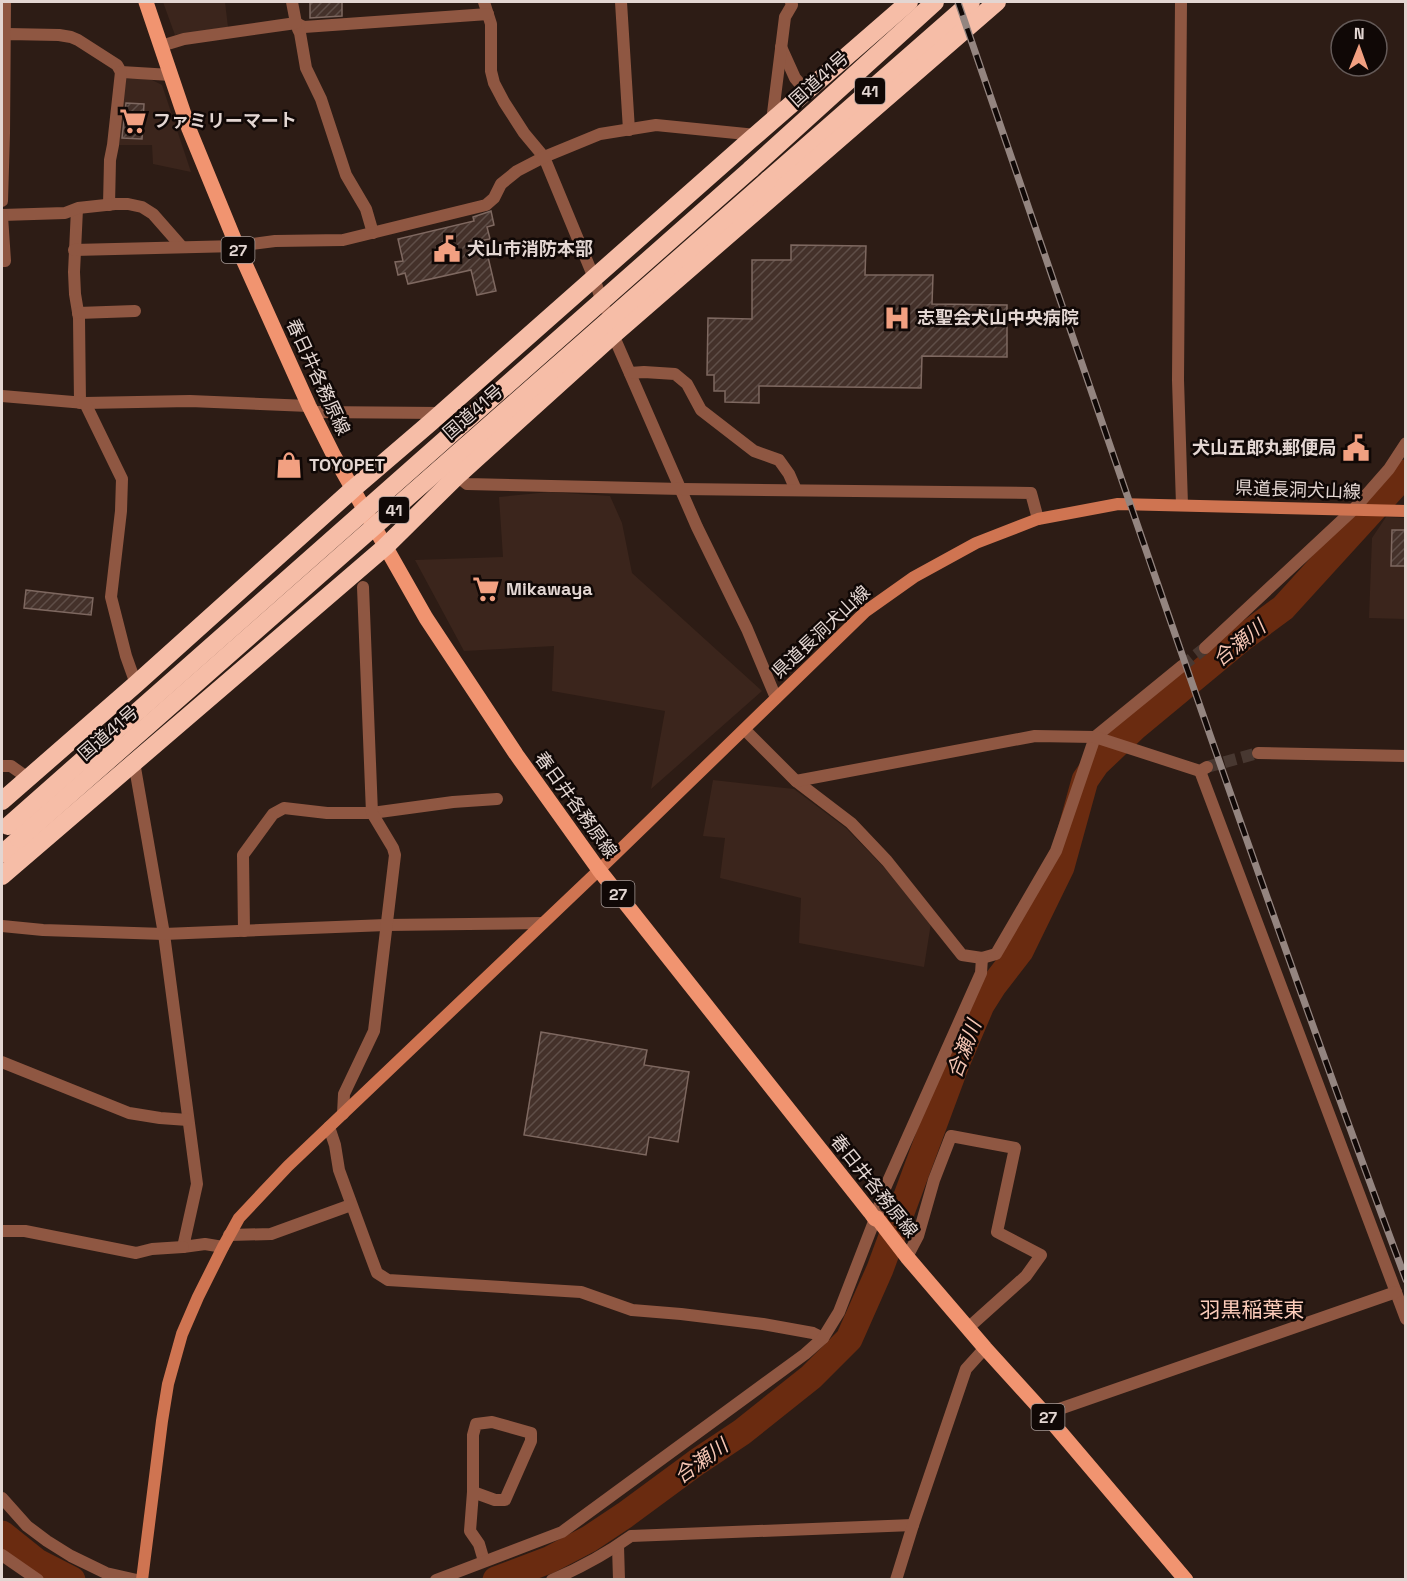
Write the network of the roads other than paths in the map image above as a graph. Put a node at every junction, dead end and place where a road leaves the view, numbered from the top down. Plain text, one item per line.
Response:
1 (5, 2) edge
2 (146, 2) edge
3 (292, 2) edge
4 (484, 2) edge
5 (621, 2) edge
6 (791, 2) edge
7 (909, 2) edge
8 (935, 2) edge
9 (971, 2) edge
10 (997, 2) edge
11 (1181, 2) edge
12 (488, 14) junction
13 (297, 23) junction
14 (3, 35) edge
15 (161, 46) junction
16 (781, 46) junction
17 (121, 72) junction
18 (171, 75) junction
19 (806, 91) junction
20 (772, 121) junction
21 (629, 130) junction
22 (756, 135) junction
23 (544, 157) junction
24 (2, 201) edge
25 (109, 205) junction
26 (76, 209) junction
27 (2, 215) edge
28 (373, 233) junction
29 (237, 246) junction
30 (182, 247) junction
31 (74, 250) junction
32 (2, 261) edge
33 (594, 278) junction
34 (135, 311) dead end
35 (78, 313) junction
36 (613, 335) junction
37 (630, 373) junction
38 (2, 396) edge
39 (82, 403) junction
40 (310, 409) junction
41 (441, 413) junction
42 (1406, 443) edge
43 (457, 476) junction
44 (353, 489) junction
45 (682, 489) junction
46 (796, 490) junction
47 (1182, 505) junction
48 (1353, 510) junction
49 (1404, 511) edge
50 (1038, 519) junction
51 (385, 547) junction
52 (363, 586) dead end
53 (1205, 648) tunnel mouth
54 (1182, 666) tunnel mouth
55 (136, 684) junction
56 (776, 698) junction
57 (745, 730) junction
58 (1095, 737) junction
59 (1258, 753) tunnel mouth
60 (1406, 756) edge
61 (134, 762) junction
62 (2, 766) edge
63 (28, 778) junction
64 (796, 781) junction
65 (497, 799) dead end
66 (2, 801) edge
67 (372, 813) junction
68 (10, 832) edge
69 (2, 854) edge
70 (599, 870) junction
71 (2, 876) edge
72 (543, 923) junction
73 (386, 924) junction
74 (2, 926) edge
75 (244, 931) junction
76 (164, 934) junction
77 (982, 958) junction
78 (2, 1062) edge
79 (343, 1114) junction
80 (188, 1120) junction
81 (329, 1127) junction
82 (351, 1205) junction
83 (876, 1218) junction
84 (2, 1231) edge
85 (229, 1235) junction
86 (183, 1247) junction
87 (223, 1247) junction
88 (907, 1257) junction
89 (1396, 1292) junction
90 (1406, 1319) edge
91 (968, 1328) junction
92 (824, 1338) junction
93 (985, 1348) junction
94 (1046, 1414) junction
95 (473, 1492) junction
96 (2, 1498) edge
97 (913, 1525) junction
98 (618, 1546) junction
99 (2, 1555) edge
100 (484, 1562) junction
101 (38, 1580) edge
102 (137, 1580) edge
103 (142, 1580) edge
104 (436, 1580) edge
105 (552, 1580) edge
106 (619, 1580) edge
107 (896, 1580) edge
108 (1186, 1580) edge

1 - 14 street
2 - 15 main road, 春日井各務原線 / 27
3 - 13 street
4 - 12 street
5 - 21 street
6 - 16 street
7 - 19 highway
8 - 68 highway, 国道41号 / 41, bridge
9 - 68 highway, 国道41号 / 41, bridge
10 - 36 highway
11 - 47 street
12 - 13 street
12 - 23 street
13 - 15 street
13 - 28 street
14 - 17 street
14 - 24 street
15 - 18 main road, 春日井各務原線 / 27
16 - 19 street
16 - 20 street
17 - 18 street
17 - 25 street
18 - 29 main road, 春日井各務原線 / 27
19 - 20 highway
20 - 22 highway
21 - 22 street
21 - 23 street
22 - 33 highway
23 - 28 street
23 - 33 street
25 - 26 street
25 - 30 street
26 - 27 street
26 - 31 street
27 - 32 street
28 - 29 street
29 - 30 street
29 - 40 main road, 春日井各務原線 / 27
30 - 31 street
31 - 35 street
33 - 36 street
33 - 41 highway
34 - 35 street
35 - 39 street
36 - 37 street
36 - 43 highway
37 - 45 street
37 - 46 street
38 - 39 street
39 - 40 street
39 - 55 street
40 - 41 street
40 - 44 main road, 春日井各務原線 / 27
41 - 44 highway
42 - 48 street
43 - 45 street
43 - 51 highway
44 - 51 main road, 春日井各務原線 / 27
44 - 55 highway
45 - 46 street
45 - 56 street
46 - 50 street
47 - 48 main road, 県道長洞犬山線
47 - 50 main road, 県道長洞犬山線
48 - 49 main road, 県道長洞犬山線
48 - 53 street
50 - 56 main road, 県道長洞犬山線
51 - 61 highway
51 - 70 main road, 春日井各務原線 / 27
52 - 67 street
54 - 58 street
55 - 63 highway
56 - 57 main road, 県道長洞犬山線
57 - 64 street
57 - 70 main road, 県道長洞犬山線
58 - 64 street
58 - 77 street
58 - 89 street
59 - 60 street
61 - 71 highway
61 - 76 street
62 - 63 street
63 - 66 highway
64 - 77 street
65 - 67 street
67 - 73 street
67 - 75 street
68 - 69 highway, 国道41号 / 41
70 - 72 main road, 県道長洞犬山線
70 - 83 main road, 春日井各務原線 / 27
72 - 73 street
72 - 79 main road, 県道長洞犬山線
73 - 75 street
73 - 79 street
74 - 76 street
75 - 76 street
76 - 80 street
77 - 83 street
78 - 80 street
79 - 81 main road, 県道長洞犬山線
80 - 86 street
81 - 82 street
81 - 85 main road, 県道長洞犬山線
82 - 85 street
82 - 92 street
83 - 88 main road, 春日井各務原線 / 27
83 - 92 street
84 - 86 street
85 - 87 main road, 県道長洞犬山線
86 - 87 street
87 - 103 main road, 県道長洞犬山線
88 - 91 main road, 春日井各務原線 / 27
88 - 91 street
89 - 90 street
89 - 94 street
91 - 93 main road, 春日井各務原線 / 27
92 - 100 street
93 - 94 main road, 春日井各務原線 / 27
93 - 97 street
94 - 108 main road, 春日井各務原線 / 27
95 - 95 street
95 - 100 street
96 - 102 street
97 - 98 street
97 - 107 street
98 - 105 street
98 - 106 street
99 - 101 street
100 - 104 street

